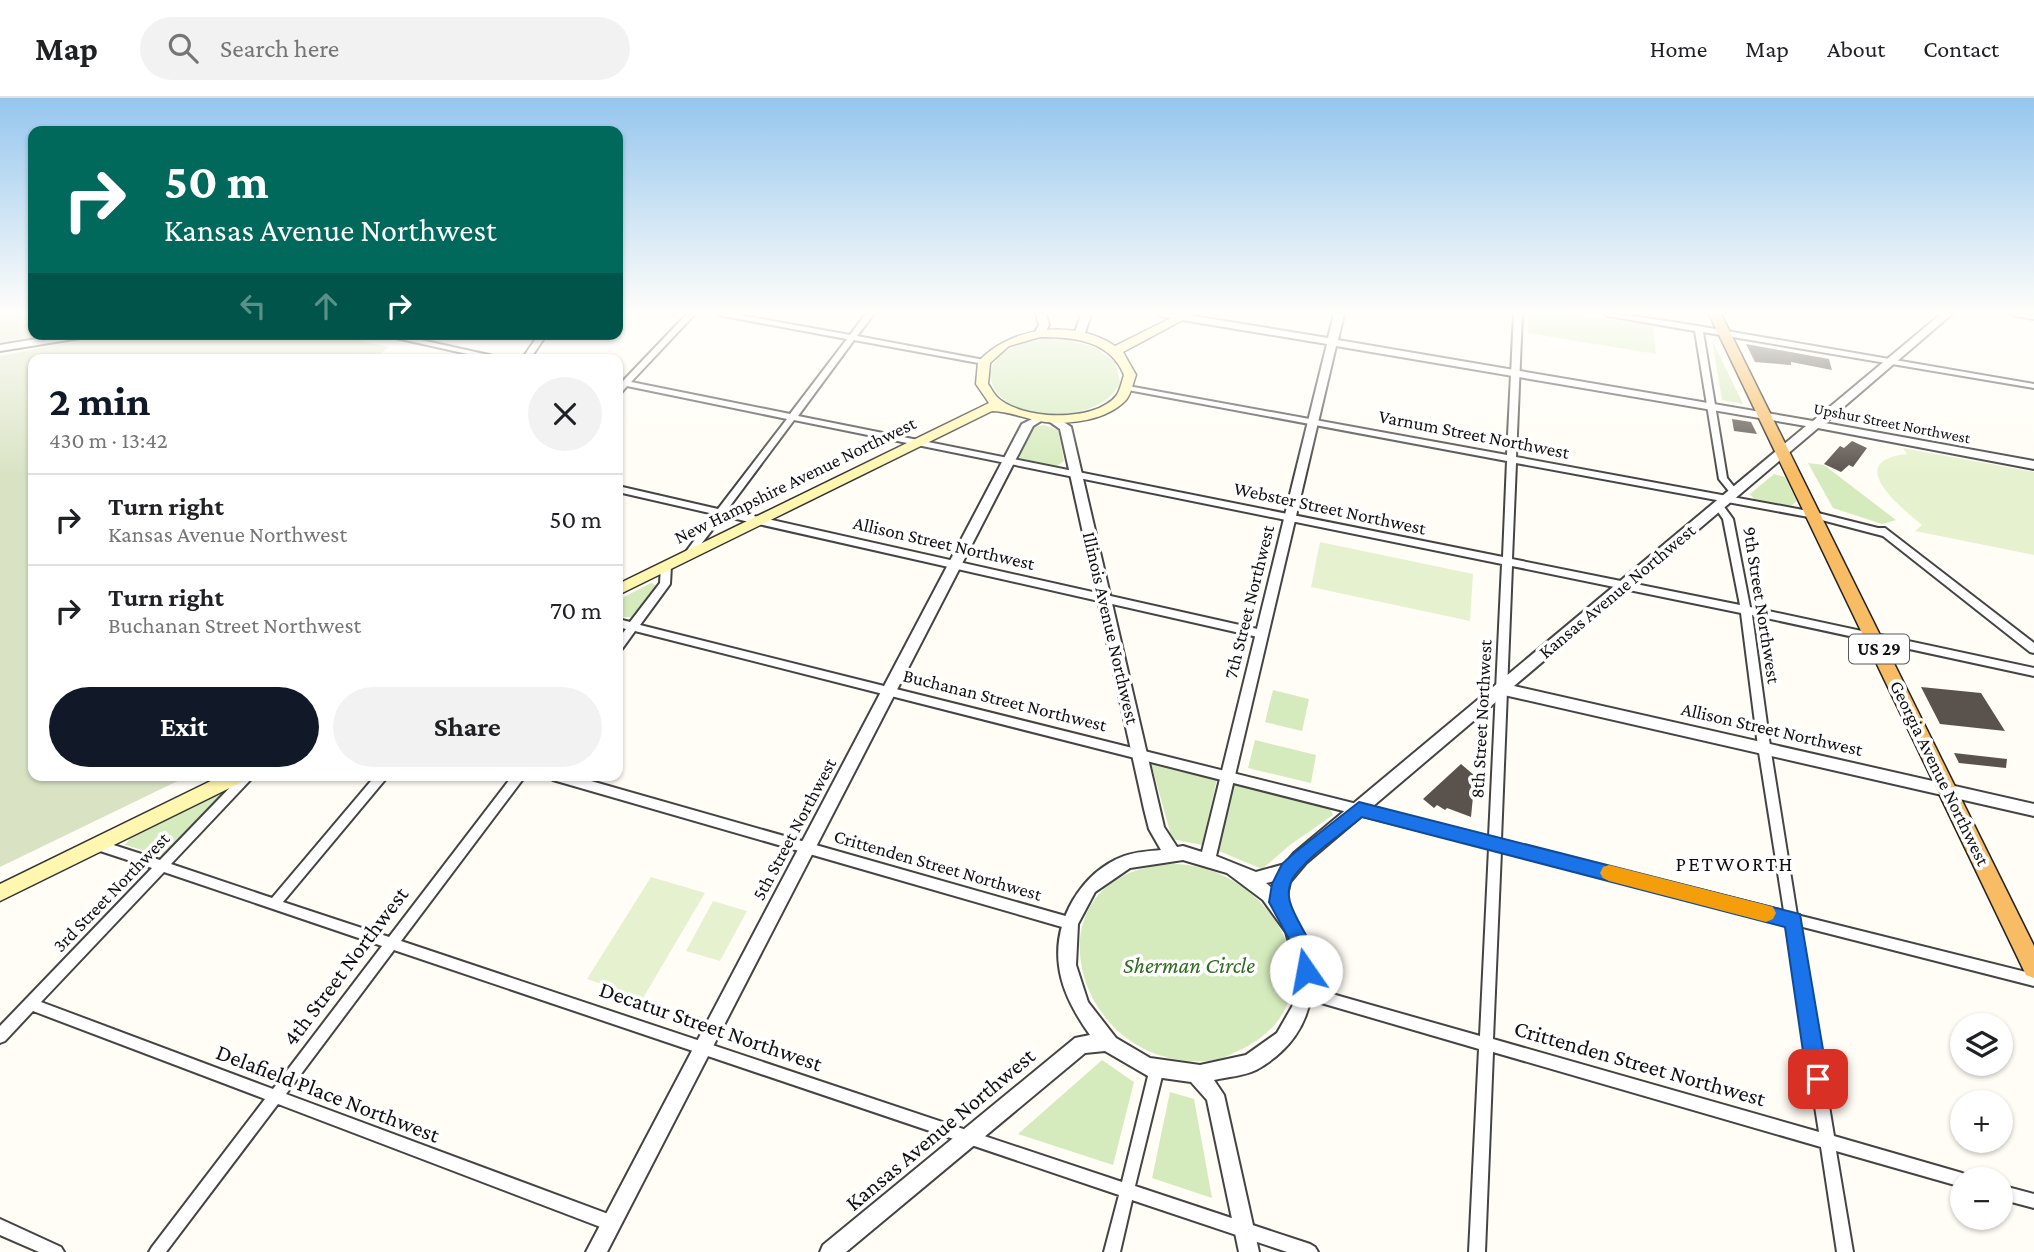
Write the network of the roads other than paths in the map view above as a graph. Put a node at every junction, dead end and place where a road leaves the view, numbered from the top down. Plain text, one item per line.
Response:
1 (636, 368) edge
2 (829, 368) edge
3 (983, 368) edge
4 (1127, 368) edge
5 (1326, 368) edge
6 (1485, 368) edge
7 (1515, 368) edge
8 (1705, 368) edge
9 (1742, 368) edge
10 (1883, 368) edge
11 (1930, 368) edge
12 (1515, 373) junction
13 (623, 381) edge
14 (623, 383) edge
15 (2034, 386) edge
16 (1128, 388) junction
17 (995, 404) junction
18 (1711, 406) junction
19 (1765, 415) junction
20 (792, 417) junction
21 (1048, 421) junction
22 (1312, 422) junction
23 (1816, 424) junction
24 (918, 443) junction
25 (1783, 452) junction
26 (1511, 458) junction
27 (1009, 461) junction
28 (2034, 465) edge
29 (1077, 475) junction
30 (623, 490) edge
31 (1728, 499) junction
32 (720, 512) junction
33 (1813, 512) junction
34 (1289, 518) junction
35 (758, 521) junction
36 (688, 555) junction
37 (1507, 562) junction
38 (955, 565) junction
39 (666, 566) junction
40 (1625, 585) junction
41 (623, 588) edge
42 (1105, 598) junction
43 (1746, 610) junction
44 (623, 624) edge
45 (633, 626) junction
46 (1262, 634) junction
47 (1873, 636) junction
48 (623, 639) edge
49 (2034, 649) edge
50 (2034, 672) edge
51 (1502, 689) junction
52 (889, 691) junction
53 (1764, 746) junction
54 (1139, 754) junction
55 (1227, 776) junction
56 (228, 781) edge
57 (243, 781) edge
58 (378, 781) edge
59 (515, 781) edge
60 (575, 781) edge
61 (1948, 788) junction
62 (1359, 809) junction
63 (2034, 810) edge
64 (1157, 829) junction
65 (1495, 843) junction
66 (98, 845) junction
67 (807, 848) junction
68 (1172, 853) junction
69 (1148, 856) junction
70 (1208, 858) junction
71 (162, 866) junction
72 (1288, 870) junction
73 (1249, 877) junction
74 (0, 893) edge
75 (1278, 902) junction
76 (274, 904) junction
77 (1793, 920) junction
78 (1069, 923) junction
79 (391, 943) junction
80 (2034, 968) edge
81 (2034, 980) edge
82 (1304, 992) junction
83 (30, 1004) junction
84 (1087, 1018) junction
85 (0, 1035) edge
86 (1109, 1042) junction
87 (1486, 1042) junction
88 (1082, 1044) junction
89 (703, 1047) junction
90 (1157, 1068) junction
91 (1223, 1072) junction
92 (1197, 1074) junction
93 (1214, 1091) junction
94 (275, 1097) junction
95 (967, 1138) junction
96 (1828, 1141) junction
97 (1950, 1177) edge
98 (1127, 1191) junction
99 (2013, 1195) edge
100 (2034, 1201) edge
101 (611, 1223) junction
102 (0, 1227) edge
103 (1245, 1231) junction
104 (56, 1252) edge
105 (157, 1252) edge
106 (596, 1252) edge
107 (830, 1252) edge
108 (1112, 1252) edge
109 (1249, 1252) edge
110 (1310, 1252) edge
111 (1477, 1252) edge
112 (1845, 1252) edge

1 - 13 street
2 - 20 street
3 - 17 main road
4 - 16 main road
5 - 22 street, 7th Street Northwest
6 - 12 street, Upshur Street Northwest
7 - 12 street, 8th Street Northwest
8 - 18 street, 9th Street Northwest
9 - 19 highway, Georgia Avenue Northwest / US 29
10 - 23 street, Kansas Avenue Northwest
11 - 15 street
12 - 18 street, Upshur Street Northwest
12 - 26 street, 8th Street Northwest
14 - 20 street, Webster Street Northwest
16 - 21 main road
16 - 22 street, Varnum Street Northwest
17 - 21 main road
17 - 24 main road, New Hampshire Avenue Northwest
18 - 19 street, Upshur Street Northwest
18 - 31 street, 9th Street Northwest
19 - 23 street, Upshur Street Northwest
19 - 25 highway, Georgia Avenue Northwest / US 29
20 - 24 street, Webster Street Northwest
20 - 32 street
21 - 27 street, 5th Street Northwest
21 - 29 street, Illinois Avenue Northwest
22 - 26 street, Varnum Street Northwest
22 - 34 street, 7th Street Northwest
23 - 25 street, Kansas Avenue Northwest
23 - 28 street, Upshur Street Northwest
24 - 27 street, Webster Street Northwest
24 - 35 main road, New Hampshire Avenue Northwest
25 - 31 street, Kansas Avenue Northwest
25 - 33 highway, Georgia Avenue Northwest / US 29
26 - 31 street, Varnum Street Northwest
26 - 37 street, 8th Street Northwest
27 - 29 street, Webster Street Northwest
27 - 38 street, 5th Street Northwest
29 - 34 street, Webster Street Northwest
29 - 42 street, Illinois Avenue Northwest
30 - 32 street, Allison Street Northwest
31 - 33 street, Varnum Street Northwest
31 - 40 street, Kansas Avenue Northwest
31 - 43 street, 9th Street Northwest
32 - 35 street, Allison Street Northwest
32 - 36 street
33 - 47 highway, Georgia Avenue Northwest / US 29
33 - 49 street, Varnum Street Northwest
34 - 37 street, Webster Street Northwest
34 - 46 street, 7th Street Northwest
35 - 36 main road, New Hampshire Avenue Northwest
35 - 38 street, Allison Street Northwest
36 - 39 main road, New Hampshire Avenue Northwest
37 - 40 street, Webster Street Northwest
37 - 51 street, 8th Street Northwest
38 - 42 street, Allison Street Northwest
38 - 52 street, 5th Street Northwest
39 - 41 main road, New Hampshire Avenue Northwest
39 - 45 street
40 - 43 street, Webster Street Northwest
40 - 51 street, Kansas Avenue Northwest
42 - 46 street, Allison Street Northwest
42 - 54 street, Illinois Avenue Northwest
43 - 47 street, Webster Street Northwest
43 - 53 street, 9th Street Northwest
44 - 45 street, Buchanan Street Northwest
45 - 48 street
45 - 52 street, Buchanan Street Northwest
46 - 55 street, 7th Street Northwest
47 - 50 street, Webster Street Northwest
47 - 61 highway, Georgia Avenue Northwest / US 29
51 - 53 street, Allison Street Northwest
51 - 62 street, Kansas Avenue Northwest
51 - 65 street, 8th Street Northwest
52 - 54 street, Buchanan Street Northwest
52 - 67 street, 5th Street Northwest
53 - 61 street, Allison Street Northwest
53 - 77 street, 9th Street Northwest
54 - 55 street, Buchanan Street Northwest
54 - 64 street, Illinois Avenue Northwest
55 - 62 street, Buchanan Street Northwest
55 - 70 street, 7th Street Northwest
56 - 66 main road
57 - 71 street, 3rd Street Northwest
58 - 76 street
59 - 79 street, 4th Street Northwest
60 - 67 street, Crittenden Street Northwest
61 - 63 street, Allison Street Northwest
61 - 80 highway, Georgia Avenue Northwest / US 29
62 - 65 street, Buchanan Street Northwest
62 - 72 street, Kansas Avenue Northwest
64 - 68 street, Illinois Avenue Northwest
64 - 69 street
65 - 77 street, Buchanan Street Northwest
65 - 87 street, 8th Street Northwest
66 - 71 street, Decatur Street Northwest
66 - 74 main road
67 - 78 street, Crittenden Street Northwest
67 - 89 street, 5th Street Northwest
68 - 69 street
68 - 70 street
69 - 78 street
70 - 73 street
71 - 76 street, Decatur Street Northwest
71 - 83 street, 3rd Street Northwest
72 - 73 street, Kansas Avenue Northwest
72 - 75 street
73 - 75 street
75 - 82 street
76 - 79 street, Decatur Street Northwest
77 - 81 street, Buchanan Street Northwest
77 - 96 street, 9th Street Northwest
78 - 84 street
79 - 89 street, Decatur Street Northwest
79 - 94 street, 4th Street Northwest
82 - 87 street, Crittenden Street Northwest
82 - 91 street
83 - 85 street, 3rd Street Northwest
83 - 94 street, Delafield Place Northwest
84 - 86 street
84 - 88 street
86 - 88 street
86 - 90 street
87 - 96 street, Crittenden Street Northwest
87 - 111 street, 8th Street Northwest
88 - 95 street, Kansas Avenue Northwest
89 - 95 street, Decatur Street Northwest
89 - 101 street, 5th Street Northwest
90 - 92 street
90 - 98 street
91 - 92 street
91 - 93 street
92 - 93 street
93 - 103 street
94 - 101 street, Delafield Place Northwest
94 - 105 street, 4th Street Northwest
95 - 98 street, Decatur Street Northwest
95 - 107 street, Kansas Avenue Northwest
96 - 97 street, Crittenden Street Northwest
96 - 112 street, 9th Street Northwest
98 - 103 street, Decatur Street Northwest
98 - 108 street
99 - 100 street
101 - 106 street, 5th Street Northwest
102 - 104 street
103 - 109 street
103 - 110 street, Decatur Street Northwest

